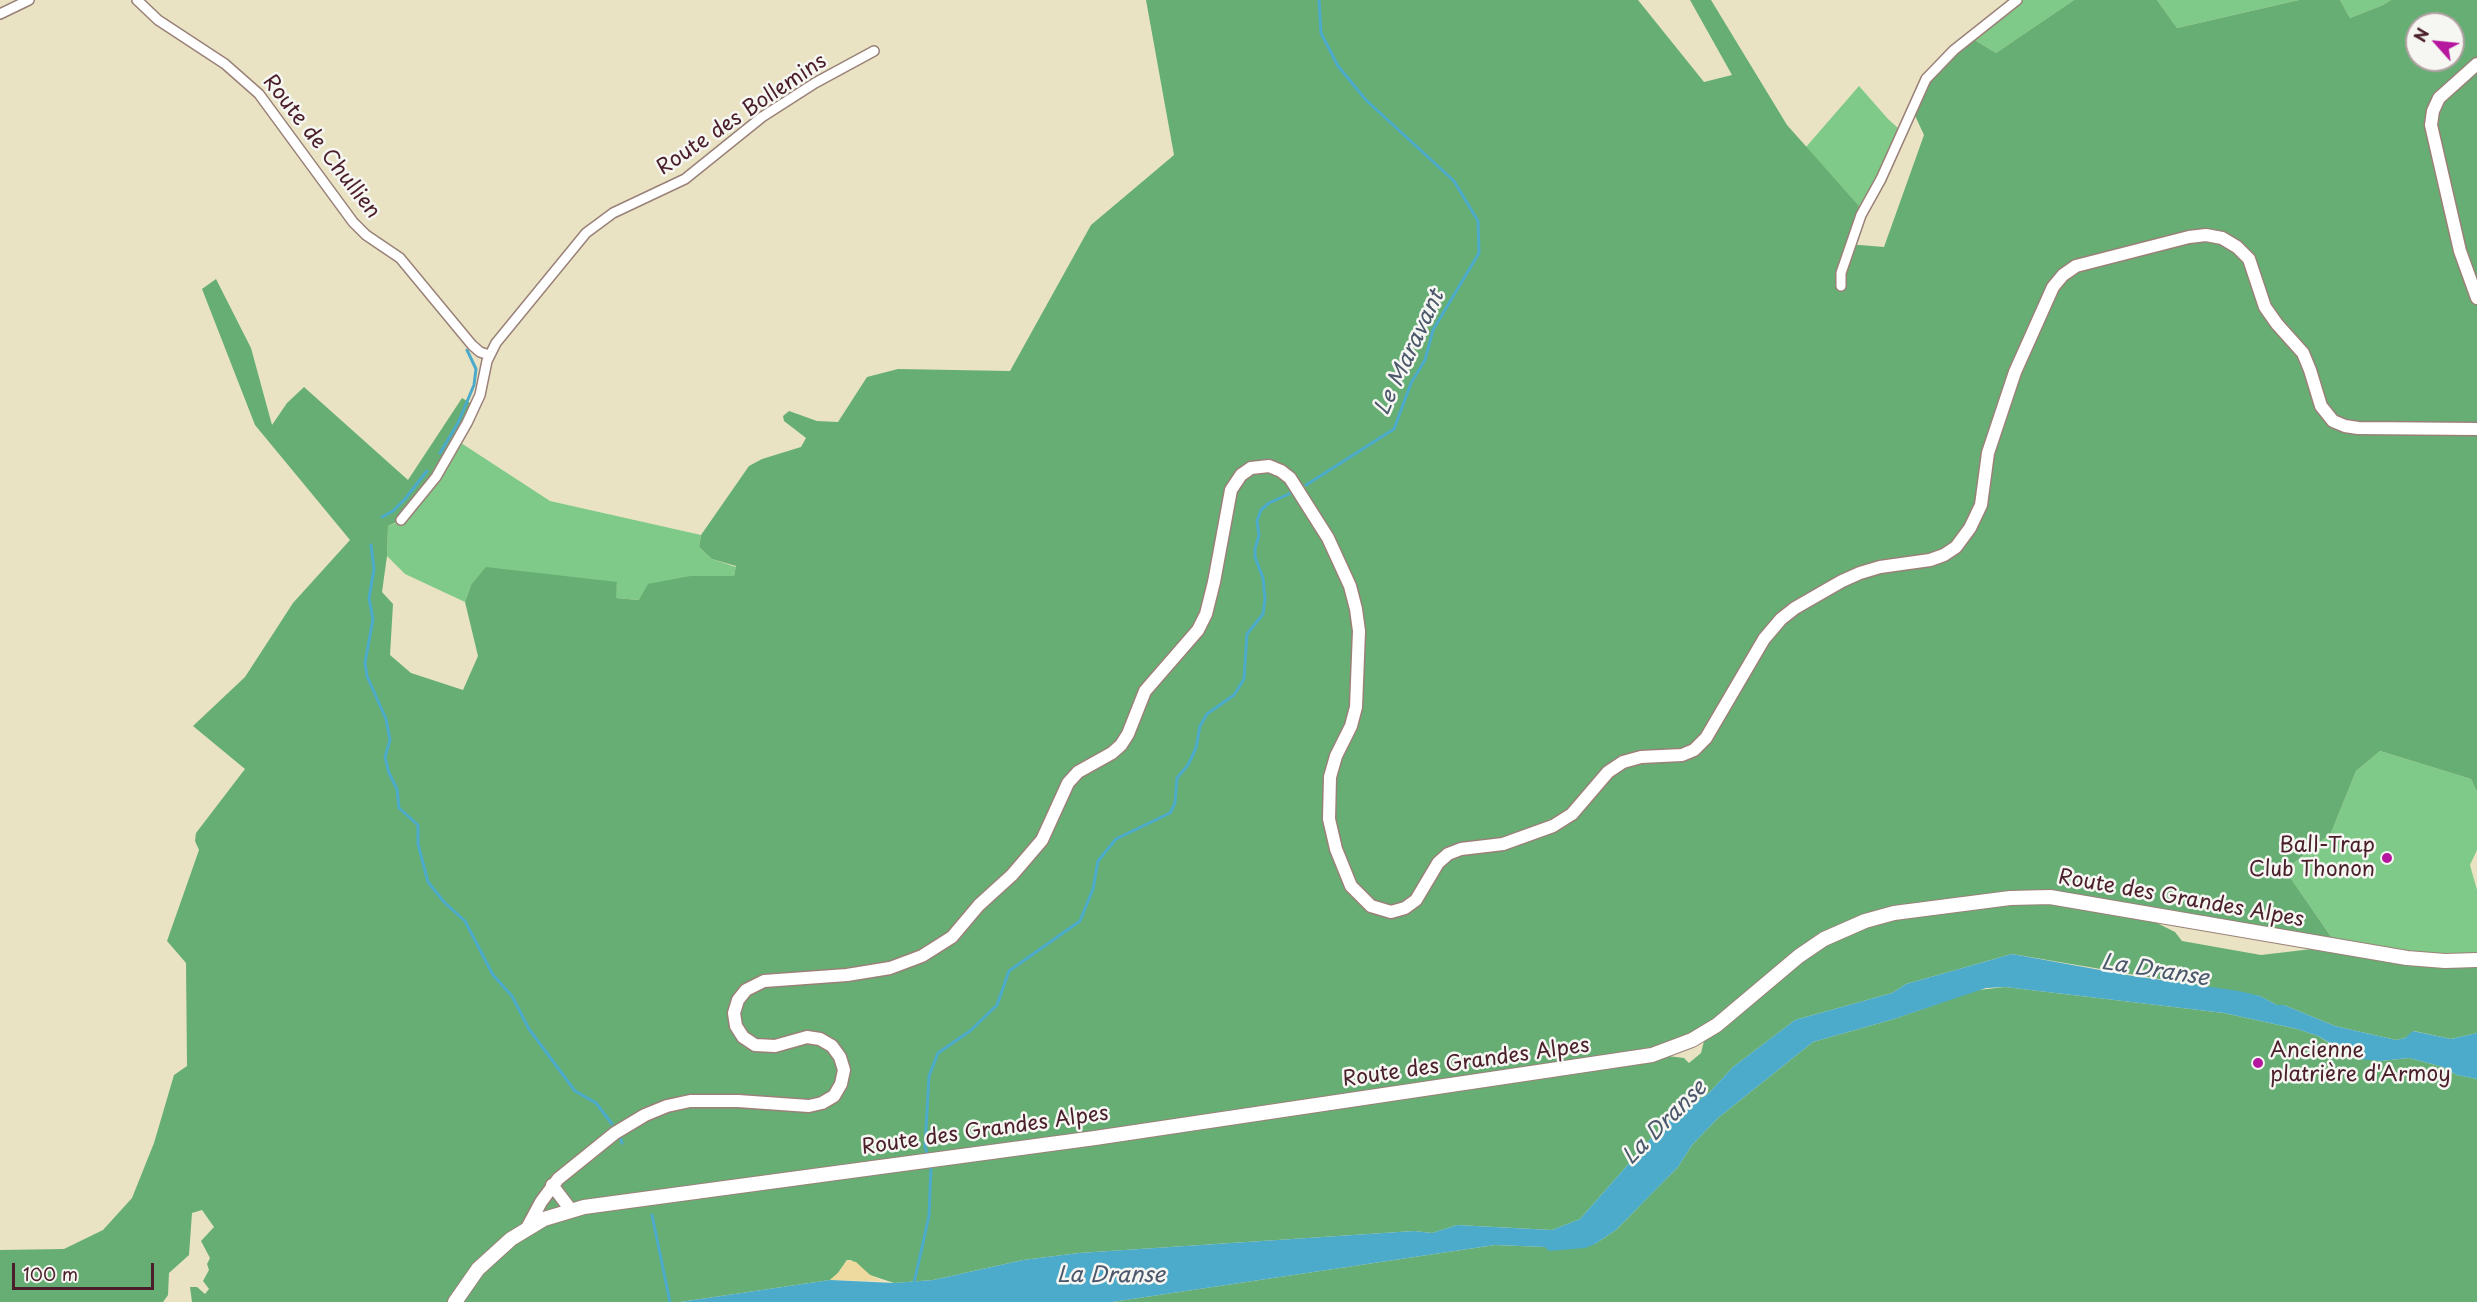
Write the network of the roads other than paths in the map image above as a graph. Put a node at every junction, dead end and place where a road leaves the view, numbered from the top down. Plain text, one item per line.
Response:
1 (29, 0) edge
2 (137, 0) edge
3 (2018, 0) edge
4 (0, 14) edge
5 (874, 51) dead end
6 (2477, 64) edge
7 (1841, 286) dead end
8 (2477, 298) edge
9 (489, 356) junction
10 (2477, 429) edge
11 (400, 520) dead end
12 (2477, 960) edge
13 (552, 1185) junction
14 (571, 1209) junction
15 (527, 1228) junction
16 (455, 1302) edge

1 - 4 street
2 - 9 street, Route de Chullien
3 - 7 street
5 - 9 street, Route des Bollemins
6 - 8 street
9 - 11 street, Route des Bollemins
10 - 13 street
12 - 14 main road, Route des Grandes Alpes
13 - 14 street
13 - 15 street
14 - 15 main road, Route des Grandes Alpes
15 - 16 main road, Route des Grandes Alpes

